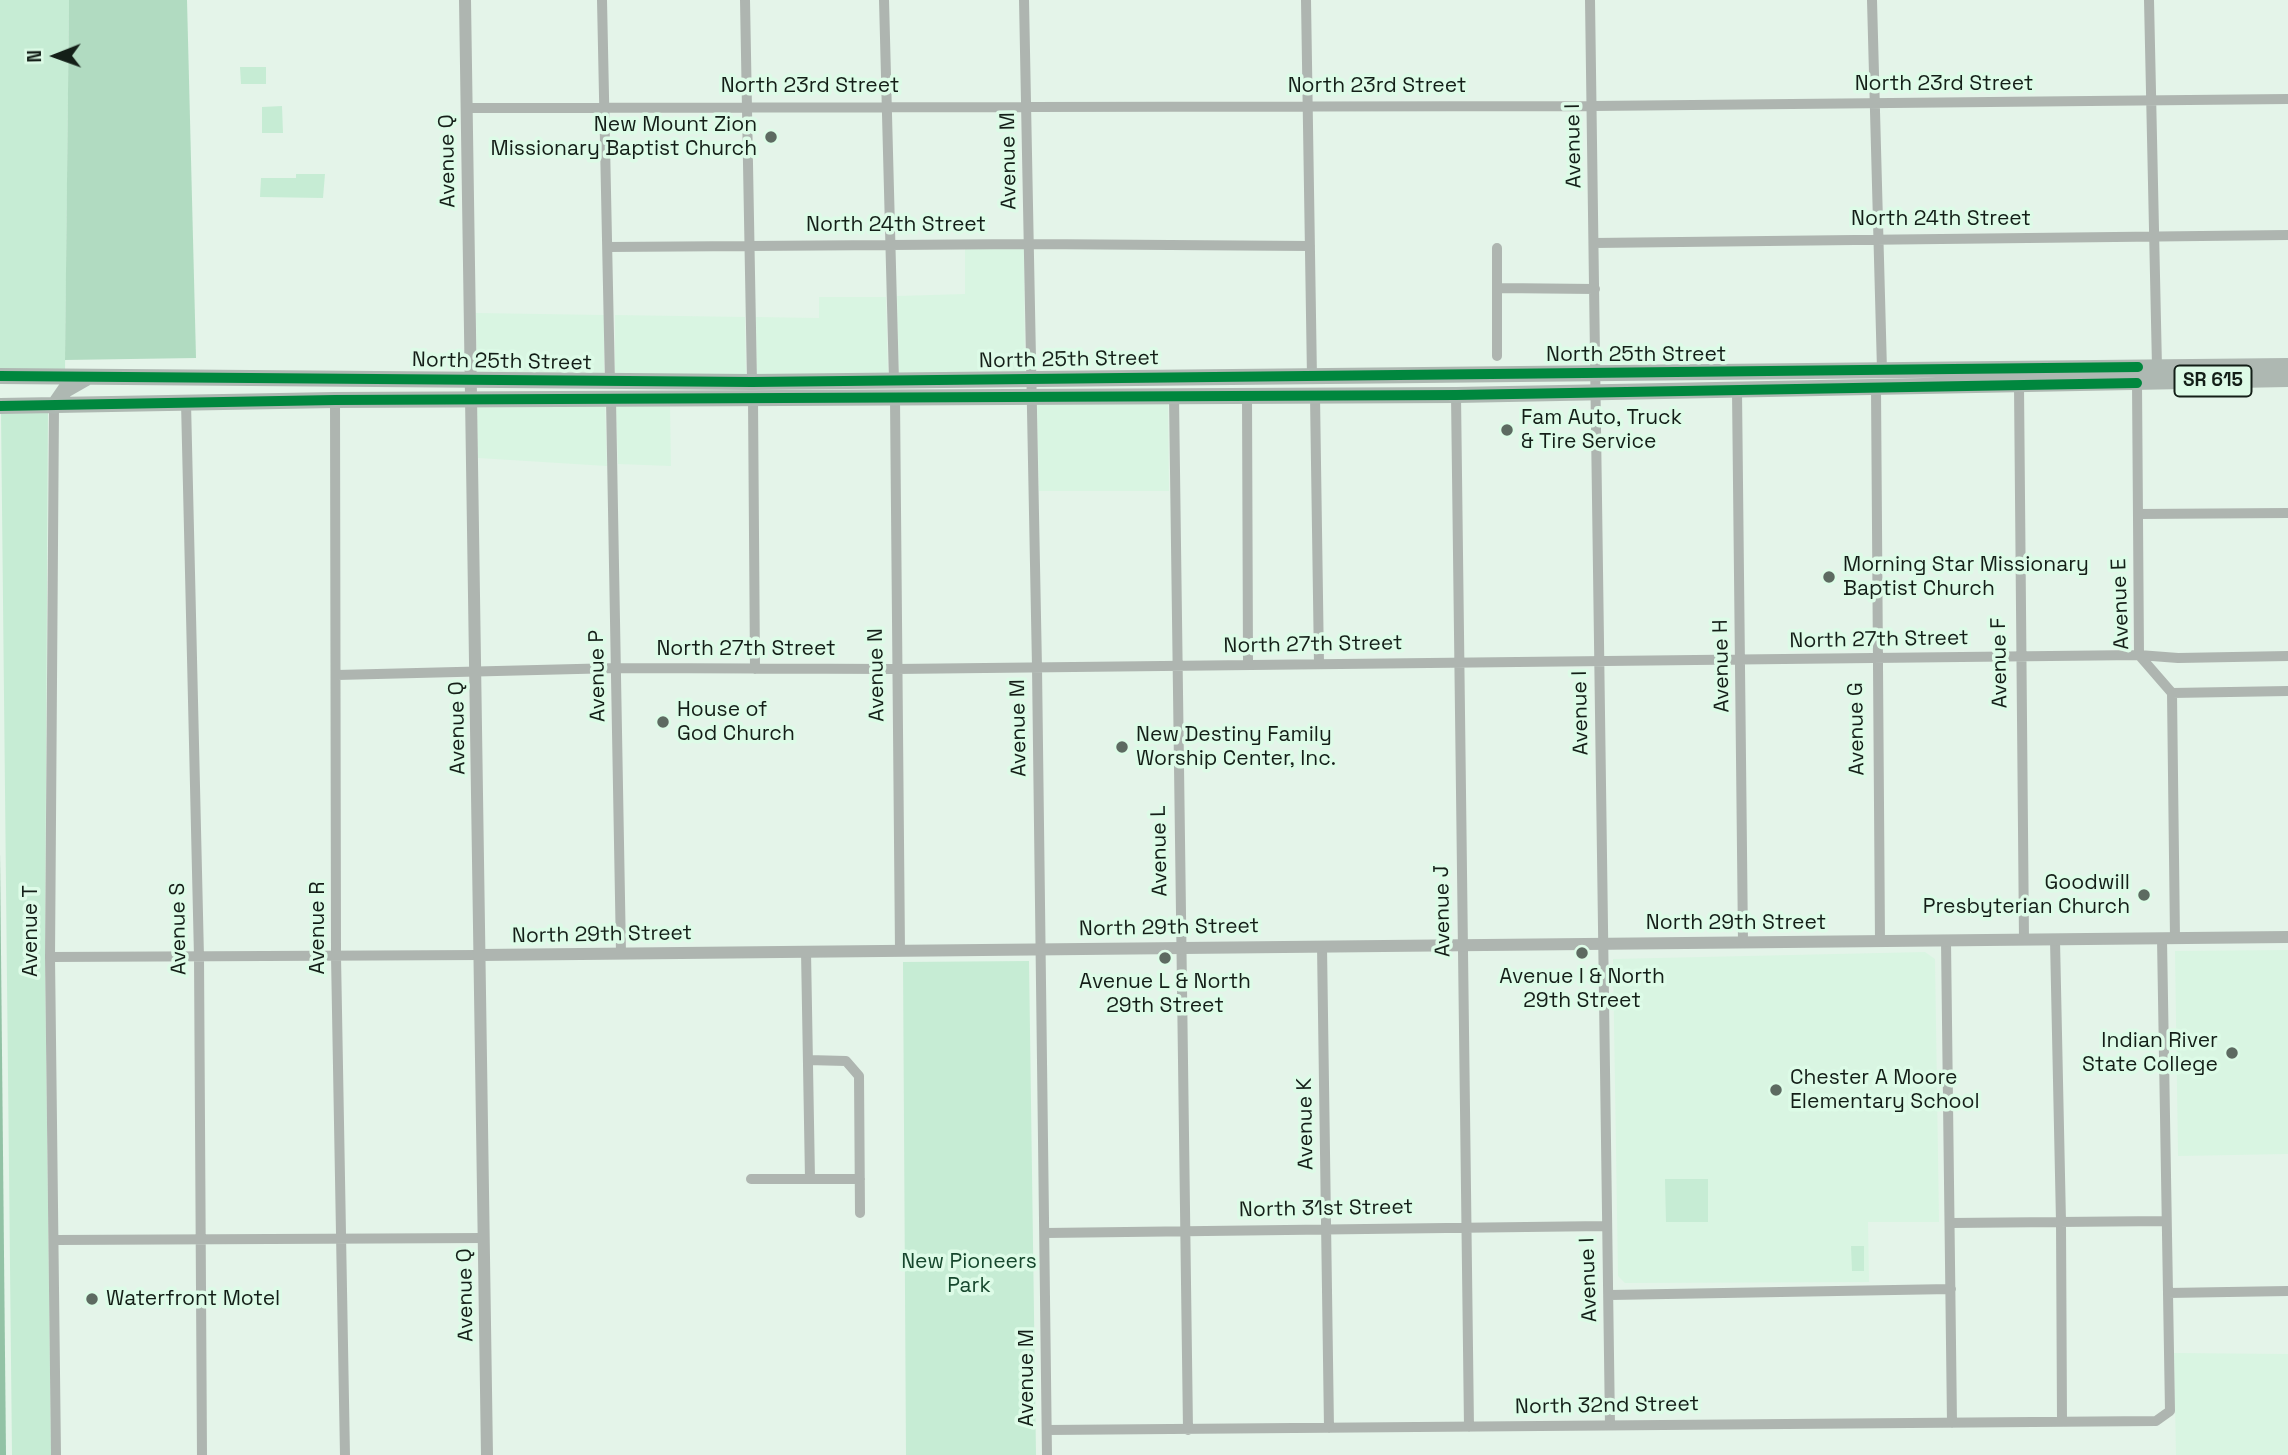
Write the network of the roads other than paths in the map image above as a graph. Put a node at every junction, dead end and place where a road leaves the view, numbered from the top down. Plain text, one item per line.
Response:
1 (465, 0) edge
2 (602, 0) edge
3 (745, 0) edge
4 (884, 0) edge
5 (1024, 0) edge
6 (1306, 0) edge
7 (1590, 0) edge
8 (1872, 0) edge
9 (2149, 0) edge
10 (2288, 99) edge
11 (2151, 102) junction
12 (1874, 104) junction
13 (1028, 105) junction
14 (1306, 105) junction
15 (747, 106) junction
16 (888, 106) junction
17 (1593, 106) junction
18 (604, 107) junction
19 (467, 108) junction
20 (2288, 235) edge
21 (1879, 238) junction
22 (2155, 238) junction
23 (1594, 243) junction
24 (1030, 244) junction
25 (890, 245) junction
26 (750, 246) junction
27 (1310, 246) junction
28 (608, 247) junction
29 (1497, 247) dead end
30 (1497, 288) junction
31 (1595, 289) junction
32 (1497, 356) dead end
33 (2288, 366) edge
34 (2157, 367) junction
35 (1882, 370) junction
36 (1595, 374) junction
37 (2138, 375) junction
38 (2, 376) edge
39 (88, 377) junction
40 (1312, 378) junction
41 (2288, 379) edge
42 (1031, 380) junction
43 (894, 381) junction
44 (472, 382) junction
45 (2019, 386) junction
46 (1876, 389) junction
47 (752, 390) junction
48 (1766, 390) junction
49 (610, 391) junction
50 (1737, 391) junction
51 (1596, 393) junction
52 (1456, 395) junction
53 (1247, 396) junction
54 (1315, 396) junction
55 (1174, 397) junction
56 (1196, 397) junction
57 (1031, 398) junction
58 (335, 400) junction
59 (895, 400) junction
60 (186, 401) junction
61 (472, 401) junction
62 (0, 406) edge
63 (54, 406) junction
64 (2288, 513) edge
65 (2138, 514) junction
66 (2139, 654) junction
67 (2288, 656) edge
68 (2019, 658) junction
69 (1741, 660) junction
70 (1875, 660) junction
71 (1599, 662) junction
72 (1457, 663) junction
73 (1319, 664) junction
74 (1248, 665) junction
75 (1176, 666) junction
76 (1037, 667) junction
77 (617, 668) junction
78 (755, 669) junction
79 (896, 669) junction
80 (477, 671) junction
81 (337, 674) junction
82 (2288, 691) edge
83 (2172, 693) junction
84 (2288, 937) edge
85 (2169, 939) junction
86 (2024, 940) junction
87 (2055, 940) junction
88 (1880, 941) junction
89 (1946, 941) junction
90 (1743, 942) junction
91 (1603, 943) junction
92 (1463, 944) junction
93 (1322, 946) junction
94 (1181, 948) junction
95 (1040, 949) junction
96 (806, 951) junction
97 (900, 951) junction
98 (621, 953) junction
99 (480, 955) junction
100 (336, 956) junction
101 (50, 957) junction
102 (199, 957) junction
103 (808, 1059) junction
104 (751, 1179) dead end
105 (810, 1179) junction
106 (860, 1179) junction
107 (860, 1213) dead end
108 (2166, 1221) junction
109 (2062, 1222) junction
110 (1951, 1223) junction
111 (1606, 1226) junction
112 (1468, 1227) junction
113 (1327, 1228) junction
114 (1184, 1230) junction
115 (1046, 1233) junction
116 (484, 1238) junction
117 (202, 1239) junction
118 (56, 1240) junction
119 (343, 1240) junction
120 (1951, 1289) junction
121 (2288, 1291) edge
122 (2168, 1293) junction
123 (1610, 1295) junction
124 (2062, 1422) junction
125 (1952, 1423) junction
126 (1610, 1425) junction
127 (1469, 1427) junction
128 (1329, 1428) junction
129 (1047, 1430) junction
130 (1188, 1430) junction
131 (56, 1455) edge
132 (202, 1455) edge
133 (345, 1455) edge
134 (487, 1455) edge
135 (1047, 1455) edge

1 - 19 street, Avenue Q
2 - 18 street, Avenue P
3 - 15 street
4 - 16 street
5 - 13 street, Avenue M
6 - 14 street
7 - 17 street, Avenue I
8 - 12 street
9 - 11 street
10 - 11 street, North 23rd Street
11 - 12 street, North 23rd Street
11 - 22 street
12 - 17 street, North 23rd Street
12 - 21 street
13 - 14 street, North 23rd Street
13 - 16 street, North 23rd Street
13 - 24 street, Avenue M
14 - 17 street, North 23rd Street
14 - 27 street
15 - 16 street, North 23rd Street
15 - 18 street, North 23rd Street
15 - 26 street
16 - 25 street
17 - 23 street, Avenue I
18 - 19 street, North 23rd Street
18 - 28 street, Avenue P
19 - 44 street, Avenue Q
20 - 22 street, North 24th Street
21 - 22 street, North 24th Street
21 - 23 street, North 24th Street
21 - 35 street
22 - 34 street
23 - 31 street, Avenue I
24 - 25 street, North 24th Street
24 - 27 street, North 24th Street
24 - 42 street, Avenue M
25 - 26 street, North 24th Street
25 - 43 street
26 - 28 street, North 24th Street
26 - 47 street
27 - 40 street
28 - 49 street, Avenue P
29 - 30 street
30 - 31 street
30 - 32 street
31 - 36 street, Avenue I
33 - 34 main road, North 25th Street / SR 615
34 - 37 main road, North 25th Street / SR 615
35 - 36 main road, North 25th Street / SR 615
35 - 37 main road, North 25th Street / SR 615
35 - 48 main road
36 - 40 main road, North 25th Street / SR 615
36 - 51 street, Avenue I
37 - 41 main road, North 25th Street / SR 615
37 - 45 main road, North 25th Street
37 - 65 street, Avenue E
38 - 39 main road, North 25th Street / SR 615
39 - 44 main road, North 25th Street / SR 615
39 - 63 main road
40 - 42 main road, North 25th Street / SR 615
40 - 56 main road
42 - 43 main road, North 25th Street / SR 615
42 - 57 street, Avenue M
43 - 47 main road, North 25th Street / SR 615
44 - 49 main road, North 25th Street / SR 615
44 - 61 street, Avenue Q
45 - 46 main road, North 25th Street / SR 615
45 - 68 street, Avenue F
46 - 48 main road, North 25th Street / SR 615
46 - 70 street, Avenue G
47 - 49 main road, North 25th Street / SR 615
47 - 49 main road, North 25th Street / SR 615
47 - 59 main road, North 25th Street / SR 615
47 - 78 street
48 - 50 main road, North 25th Street / SR 615
49 - 61 main road, North 25th Street / SR 615
49 - 77 street, Avenue P
50 - 51 main road, North 25th Street / SR 615
50 - 69 street, Avenue H
51 - 52 main road, North 25th Street / SR 615
51 - 71 street, Avenue I
52 - 54 main road, North 25th Street / SR 615
52 - 72 street, Avenue J
53 - 54 main road, North 25th Street / SR 615
53 - 56 main road, North 25th Street / SR 615
53 - 74 street
54 - 73 street
55 - 56 main road, North 25th Street / SR 615
55 - 57 main road, North 25th Street / SR 615
55 - 75 street, Avenue L
57 - 59 main road, North 25th Street / SR 615
57 - 76 street, Avenue M
58 - 60 main road, North 25th Street / SR 615
58 - 61 main road, North 25th Street / SR 615
58 - 81 street, Avenue R
59 - 79 street, Avenue N
60 - 63 main road, North 25th Street / SR 615
60 - 102 street, Avenue S
61 - 80 street, Avenue Q
62 - 63 main road, North 25th Street / SR 615
63 - 101 street, Avenue T
64 - 65 street
65 - 66 street, Avenue E
66 - 67 street, North 27th Street
66 - 68 street, North 27th Street
66 - 83 street, Avenue E
68 - 70 street, North 27th Street
68 - 86 street, Avenue F
69 - 70 street, North 27th Street
69 - 71 street, North 27th Street
69 - 90 street, Avenue H
70 - 88 street, Avenue G
71 - 72 street, North 27th Street
71 - 91 street, Avenue I
72 - 73 street, North 27th Street
72 - 92 street, Avenue J
73 - 74 street, North 27th Street
74 - 75 street, North 27th Street
75 - 76 street, North 27th Street
75 - 94 street, Avenue L
76 - 79 street, North 27th Street
76 - 95 street, Avenue M
77 - 78 street, North 27th Street
77 - 80 street, North 27th Street
77 - 98 street, Avenue P
78 - 79 street, North 27th Street
79 - 97 street, Avenue N
80 - 81 street, North 27th Street
80 - 99 street, Avenue Q
81 - 100 street, Avenue R
82 - 83 street
83 - 85 street
84 - 85 street, North 29th Street
85 - 87 street, North 29th Street
85 - 108 street
86 - 87 street, North 29th Street
86 - 89 street, North 29th Street
87 - 109 street
88 - 89 street, North 29th Street
88 - 90 street, North 29th Street
89 - 110 street
90 - 91 street, North 29th Street
91 - 92 street, North 29th Street
91 - 111 street, Avenue I
92 - 93 street, North 29th Street
92 - 112 street, Avenue J
93 - 94 street, North 29th Street
93 - 113 street, Avenue K
94 - 95 street, North 29th Street
94 - 114 street, Avenue L
95 - 97 street, North 29th Street
95 - 115 street, Avenue M
96 - 97 street, North 29th Street
96 - 98 street, North 29th Street
96 - 103 street
98 - 99 street, North 29th Street
99 - 100 street, North 29th Street
99 - 116 street, Avenue Q
100 - 102 street, North 29th Street
100 - 119 street, Avenue R
101 - 102 street, North 29th Street
101 - 118 street, Avenue T
102 - 117 street, Avenue S
103 - 105 street
103 - 106 street
104 - 105 street
105 - 106 street
106 - 107 street
108 - 109 street
108 - 122 street
109 - 110 street
109 - 124 street
110 - 120 street
111 - 112 street, North 31st Street
111 - 123 street, Avenue I
112 - 113 street, North 31st Street
112 - 127 street, Avenue J
113 - 114 street, North 31st Street
113 - 128 street, Avenue K
114 - 115 street, North 31st Street
114 - 130 street, Avenue L
115 - 129 street, Avenue M
116 - 119 street
116 - 134 street, Avenue Q
117 - 118 street
117 - 119 street
117 - 132 street, Avenue S
118 - 131 street, Avenue T
119 - 133 street, Avenue R
120 - 123 street
120 - 125 street
121 - 122 street
122 - 124 street, North 32nd Street
123 - 126 street, Avenue I
124 - 125 street, North 32nd Street
125 - 126 street, North 32nd Street
126 - 127 street, North 32nd Street
127 - 128 street, North 32nd Street
128 - 130 street, North 32nd Street
129 - 130 street, North 32nd Street
129 - 135 street, Avenue M

